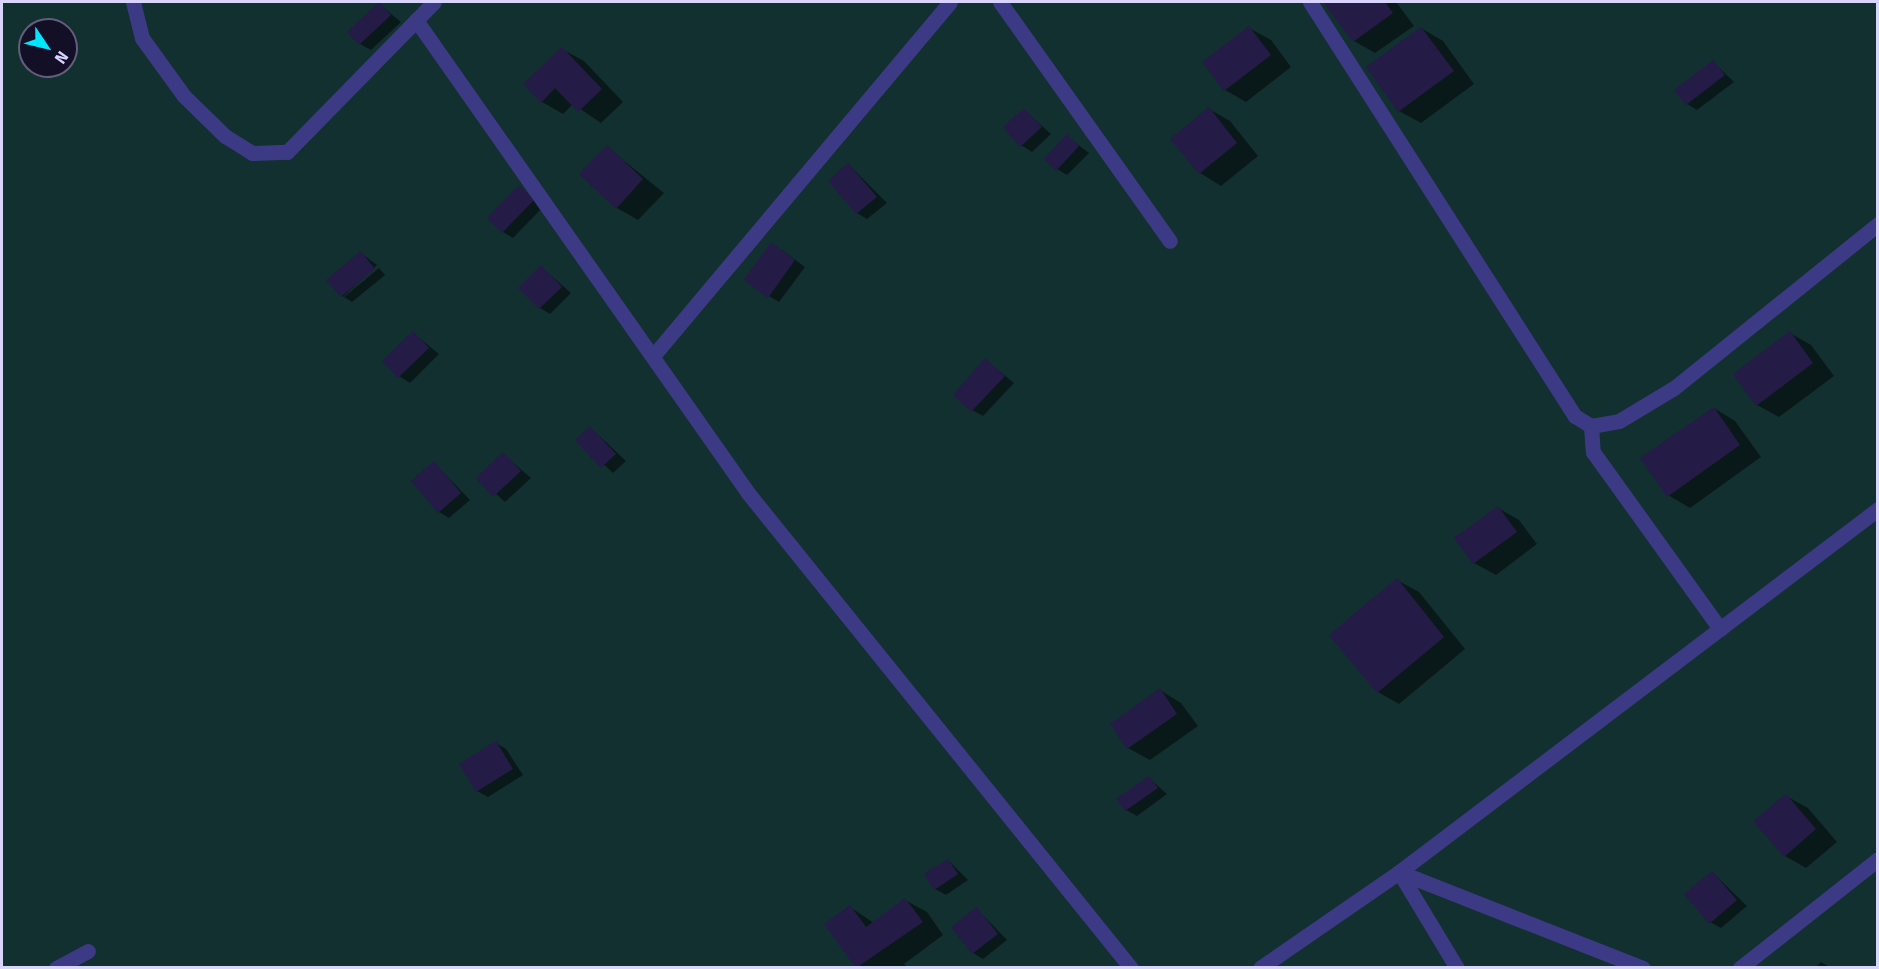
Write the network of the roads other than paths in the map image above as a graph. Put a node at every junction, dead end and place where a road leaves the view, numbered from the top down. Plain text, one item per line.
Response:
1 (133, 2) edge
2 (434, 2) edge
3 (950, 2) edge
4 (1000, 2) edge
5 (1310, 2) edge
6 (416, 20) junction
7 (1878, 224) edge
8 (1170, 241) dead end
9 (653, 356) junction
10 (1591, 426) junction
11 (1878, 509) edge
12 (1720, 629) junction
13 (1878, 859) edge
14 (1400, 872) junction
15 (88, 951) dead end
16 (56, 968) edge
17 (1131, 968) edge
18 (1260, 968) edge
19 (1457, 968) edge
20 (1643, 968) edge
21 (1740, 968) edge

1 - 6 street
2 - 6 street
3 - 9 street
4 - 8 street
5 - 10 street
6 - 9 street
7 - 10 street
9 - 17 street
10 - 12 street
11 - 12 street
12 - 14 street
13 - 21 street
14 - 18 street
14 - 19 street
14 - 20 street
15 - 16 street

